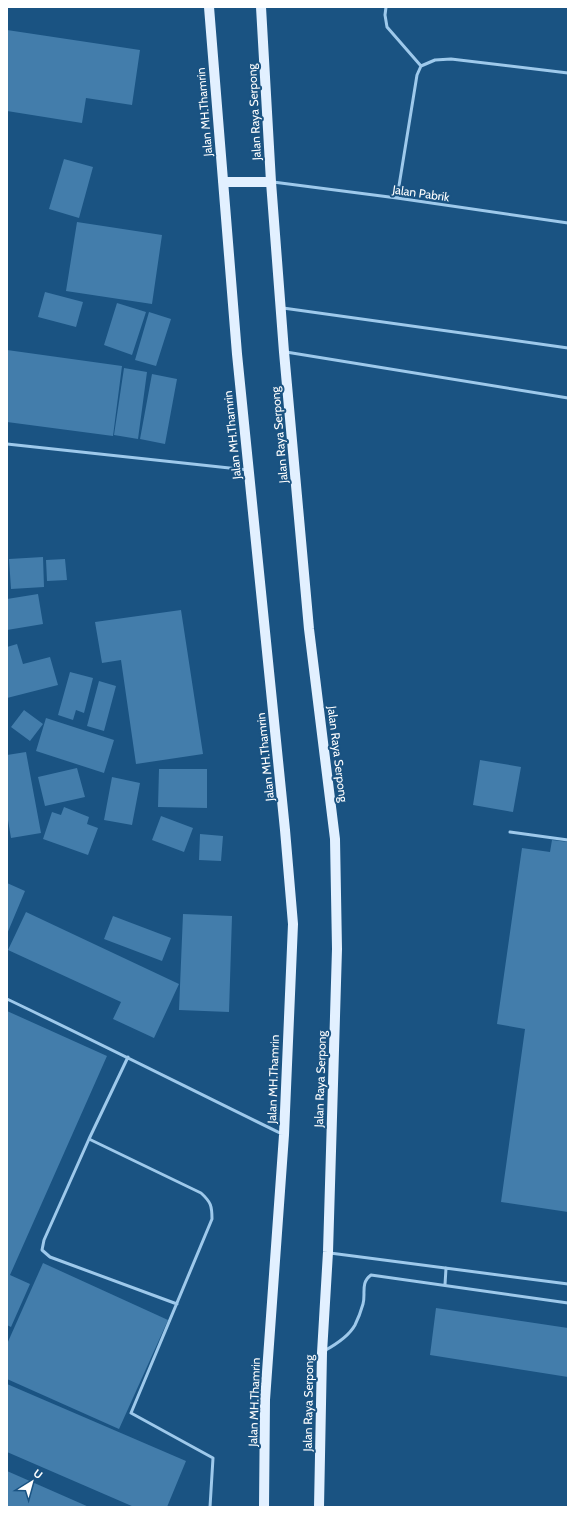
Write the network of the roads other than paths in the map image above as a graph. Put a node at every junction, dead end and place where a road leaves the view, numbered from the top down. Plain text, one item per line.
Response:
1 (209, 7) edge
2 (261, 7) edge
3 (386, 7) edge
4 (421, 66) junction
5 (568, 73) edge
6 (223, 182) junction
7 (271, 182) junction
8 (397, 198) junction
9 (568, 223) edge
10 (281, 308) junction
11 (568, 348) edge
12 (284, 352) junction
13 (568, 398) edge
14 (7, 444) edge
15 (249, 470) junction
16 (510, 832) dead end
17 (568, 840) edge
18 (7, 999) edge
19 (128, 1057) junction
20 (284, 1135) junction
21 (89, 1139) junction
22 (328, 1252) junction
23 (446, 1268) junction
24 (568, 1284) edge
25 (445, 1285) junction
26 (568, 1303) edge
27 (177, 1304) junction
28 (322, 1352) junction
29 (210, 1507) edge
30 (264, 1507) edge
31 (319, 1507) edge

1 - 6 main road, Jalan MH.Thamrin
2 - 7 main road, Jalan Raya Serpong
3 - 4 lane
4 - 5 lane
4 - 8 lane
6 - 7 main road
6 - 15 main road, Jalan MH.Thamrin
7 - 8 lane, Jalan Pabrik
7 - 10 main road, Jalan Raya Serpong
8 - 9 lane, Jalan Pabrik
10 - 11 lane
10 - 12 main road, Jalan Raya Serpong
12 - 13 lane
12 - 22 main road, Jalan Raya Serpong
14 - 15 lane
15 - 20 main road, Jalan MH.Thamrin
16 - 17 lane
18 - 19 lane
19 - 20 lane
19 - 21 lane
20 - 30 main road, Jalan MH.Thamrin
21 - 27 lane
21 - 27 lane
22 - 23 lane
22 - 28 main road, Jalan Raya Serpong
23 - 24 lane
23 - 25 lane
25 - 26 lane
25 - 28 lane
27 - 29 lane
28 - 31 main road, Jalan Raya Serpong

